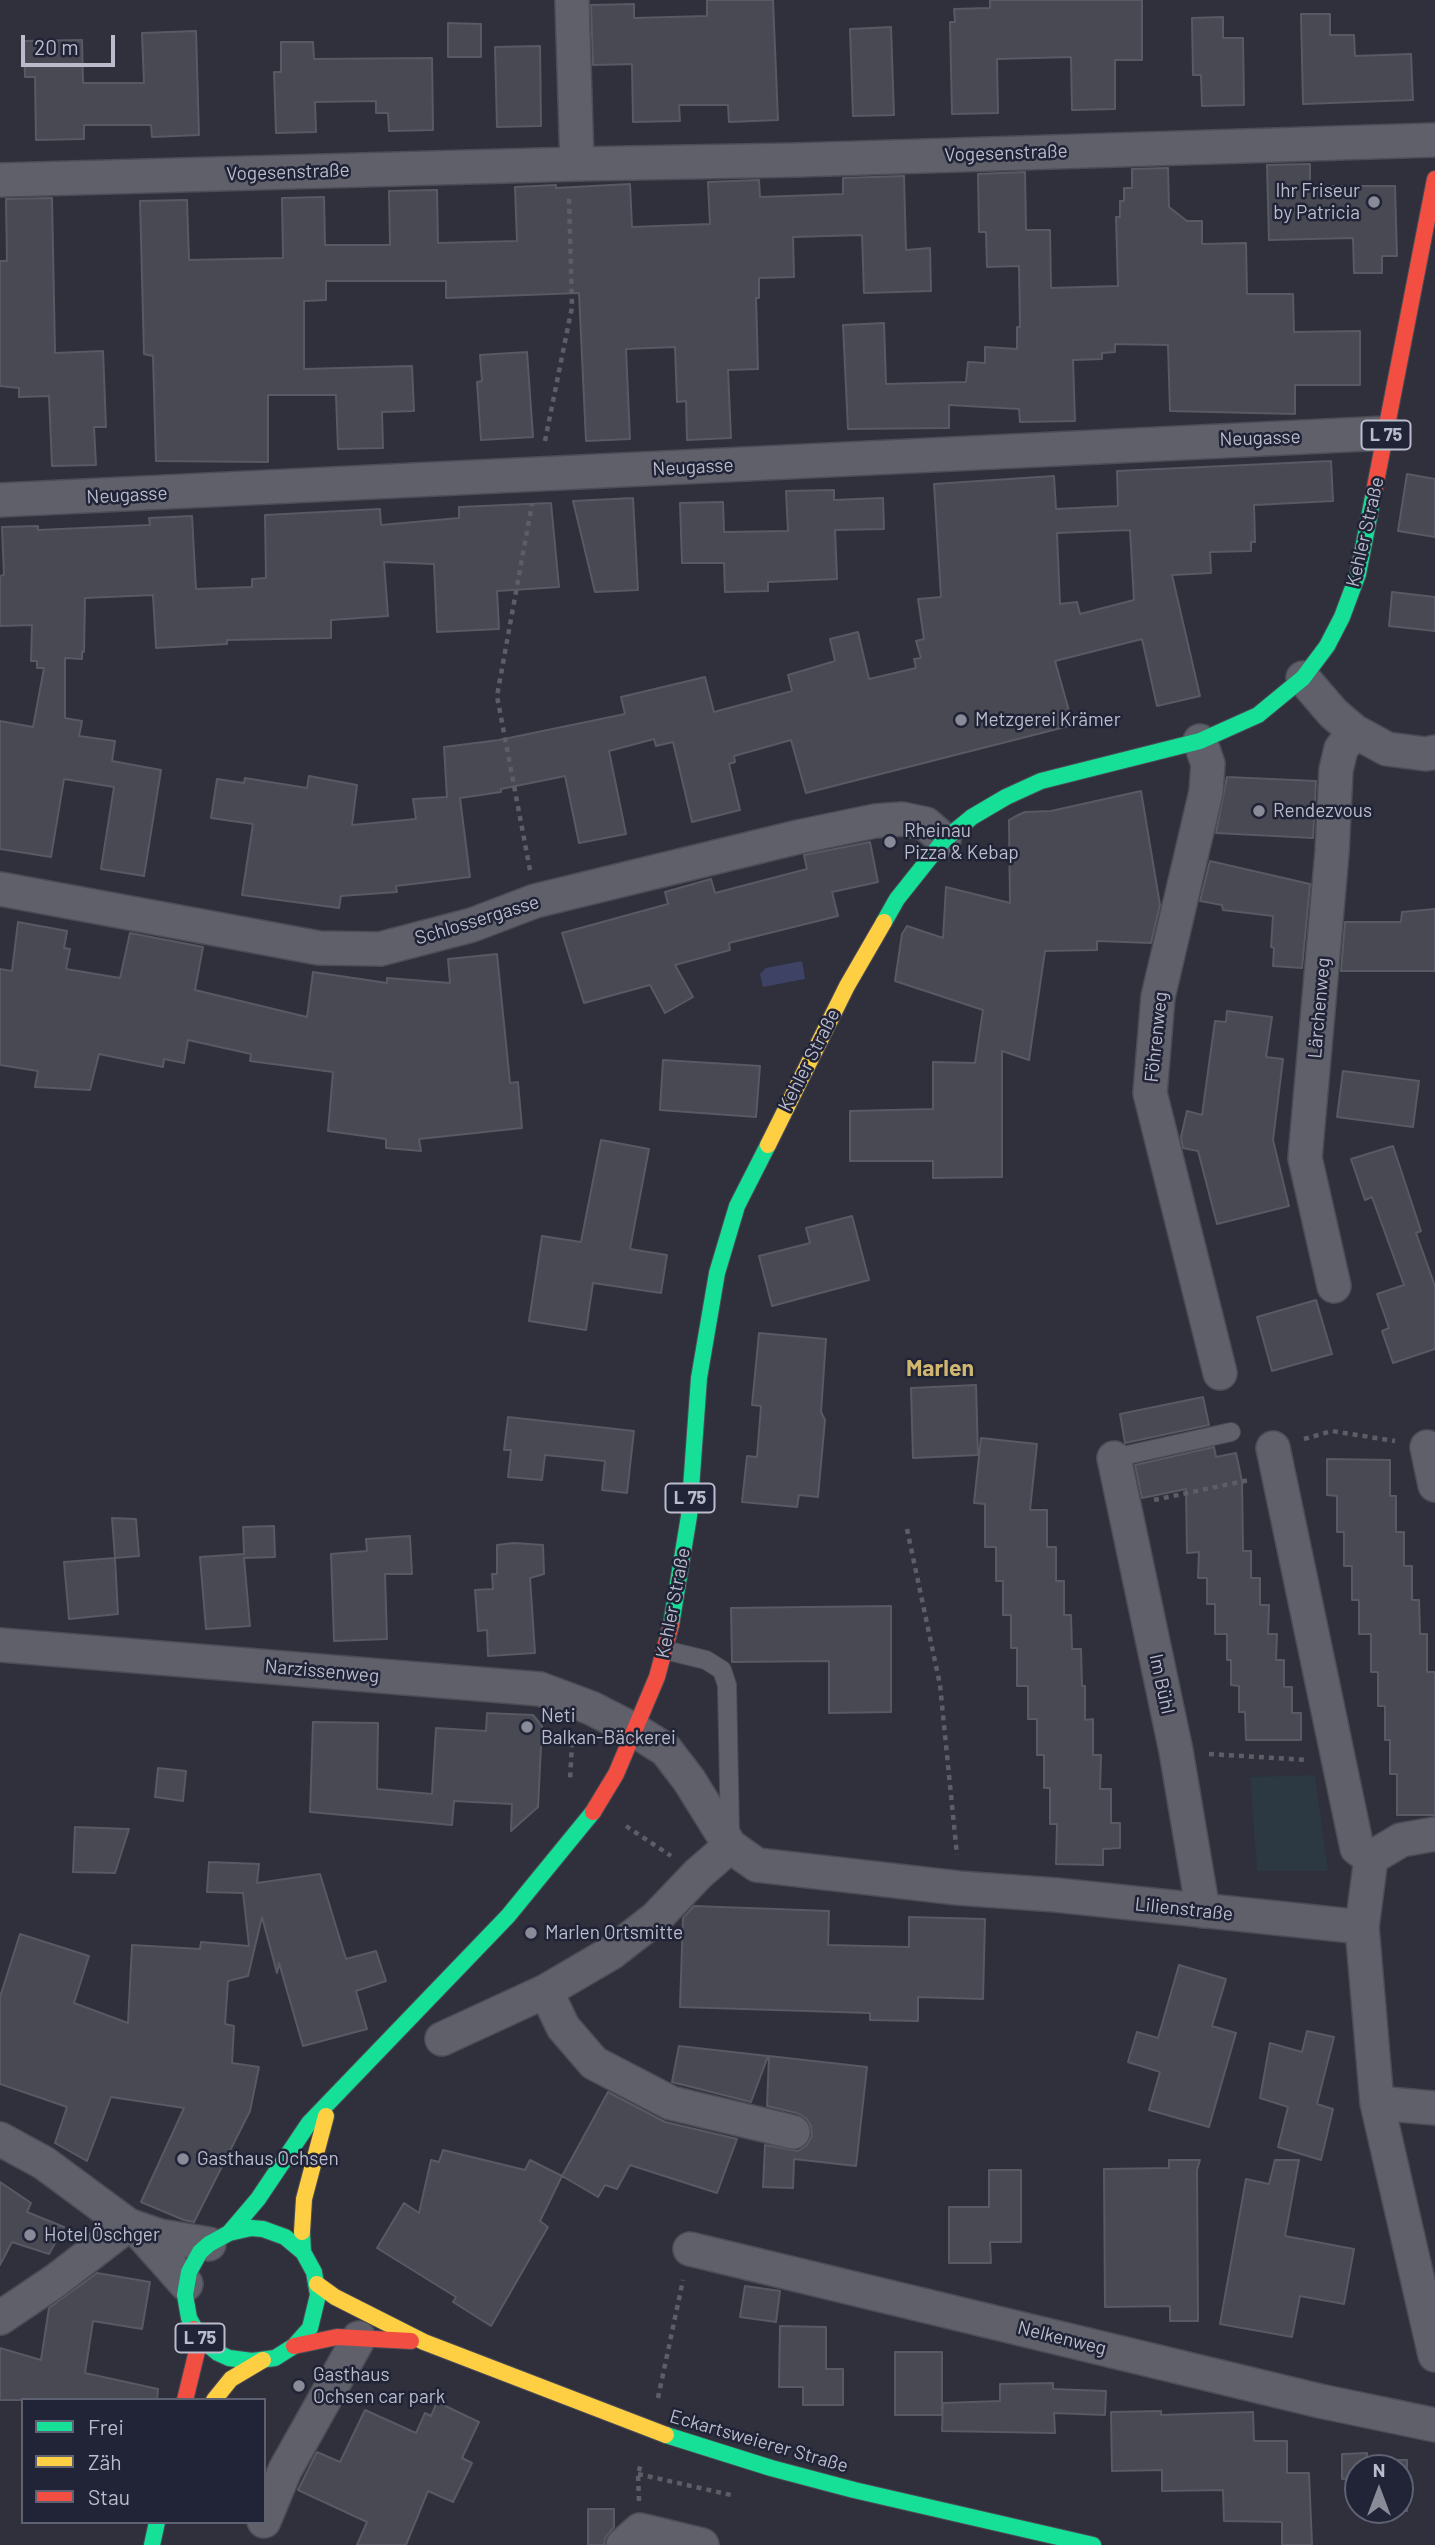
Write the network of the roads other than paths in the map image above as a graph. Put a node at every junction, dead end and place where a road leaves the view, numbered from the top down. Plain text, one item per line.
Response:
1 (572, 0) edge
2 (1435, 140) edge
3 (572, 164) junction
4 (1435, 179) edge
5 (0, 180) edge
6 (1387, 433) junction
7 (0, 500) edge
8 (1303, 678) junction
9 (1354, 731) junction
10 (1200, 741) junction
11 (1435, 752) edge
12 (944, 840) junction
13 (0, 889) edge
14 (1334, 1286) dead end
15 (1220, 1373) dead end
16 (1231, 1432) dead end
17 (1427, 1447) road end
18 (1114, 1458) joint
19 (1276, 1461) road end
20 (1435, 1485) edge
21 (0, 1645) edge
22 (664, 1650) junction
23 (636, 1731) junction
24 (1435, 1834) edge
25 (730, 1846) junction
26 (1371, 1858) junction
27 (1203, 1911) junction
28 (1362, 1927) junction
29 (546, 1992) junction
30 (442, 2039) dead end
31 (332, 2097) junction
32 (1377, 2103) junction
33 (1435, 2108) edge
34 (793, 2132) dead end
35 (0, 2138) edge
36 (133, 2227) junction
37 (219, 2239) junction
38 (690, 2249) road end
39 (303, 2252) junction
40 (186, 2284) junction
41 (317, 2284) junction
42 (0, 2318) edge
43 (194, 2329) junction
44 (359, 2338) junction
45 (424, 2342) junction
46 (295, 2346) junction
47 (1435, 2355) edge
48 (264, 2360) junction
49 (185, 2398) edge
50 (216, 2398) edge
51 (1435, 2425) edge
52 (266, 2516) edge
53 (157, 2524) edge
54 (263, 2524) edge
55 (631, 2538) edge
56 (152, 2545) edge
57 (254, 2545) edge
58 (702, 2545) edge
59 (1093, 2545) edge

1 - 3 street
2 - 3 street, Vogesenstraße
3 - 5 street, Vogesenstraße
4 - 6 main road, Kehler Straße / L 75
6 - 7 street, Neugasse
6 - 8 main road, Kehler Straße / L 75
8 - 9 street
8 - 10 main road, Kehler Straße / L 75
9 - 11 street
9 - 14 street, Lärchenweg
10 - 12 main road, Kehler Straße / L 75
10 - 15 street, Föhrenweg
12 - 13 street, Schlossergasse
12 - 22 main road, Kehler Straße / L 75
16 - 18 lane
17 - 20 street
18 - 27 street, Im Bühl
19 - 26 street
21 - 23 street, Narzissenweg
22 - 23 main road, Kehler Straße / L 75
22 - 25 lane
23 - 25 street, Lilienstraße
23 - 31 main road, Kehler Straße / L 75
24 - 26 street
25 - 27 street, Lilienstraße
25 - 29 street
26 - 28 street
27 - 28 street, Lilienstraße
28 - 32 street
29 - 30 street
29 - 34 street
31 - 37 main road, Kehler Straße / L 75
31 - 39 main road, Kehler Straße / L 75
32 - 33 street
32 - 47 street
35 - 36 street
36 - 37 street
36 - 40 street
36 - 42 street
37 - 39 main road
37 - 40 main road, Kehler Straße / L 75
38 - 51 street, Nelkenweg
39 - 41 main road, Kehler Straße / L 75
40 - 43 main road, L 75
41 - 45 main road, Eckartsweierer Straße
41 - 46 main road, Kehler Straße / L 75
43 - 48 main road, L 75
43 - 49 main road, L 75
44 - 45 main road, Eckartsweierer Straße
44 - 46 main road, Eckartsweierer Straße
44 - 52 street
45 - 59 main road, Eckartsweierer Straße
46 - 48 main road, L 75
48 - 50 main road, L 75
53 - 56 main road
54 - 57 street
55 - 58 street

